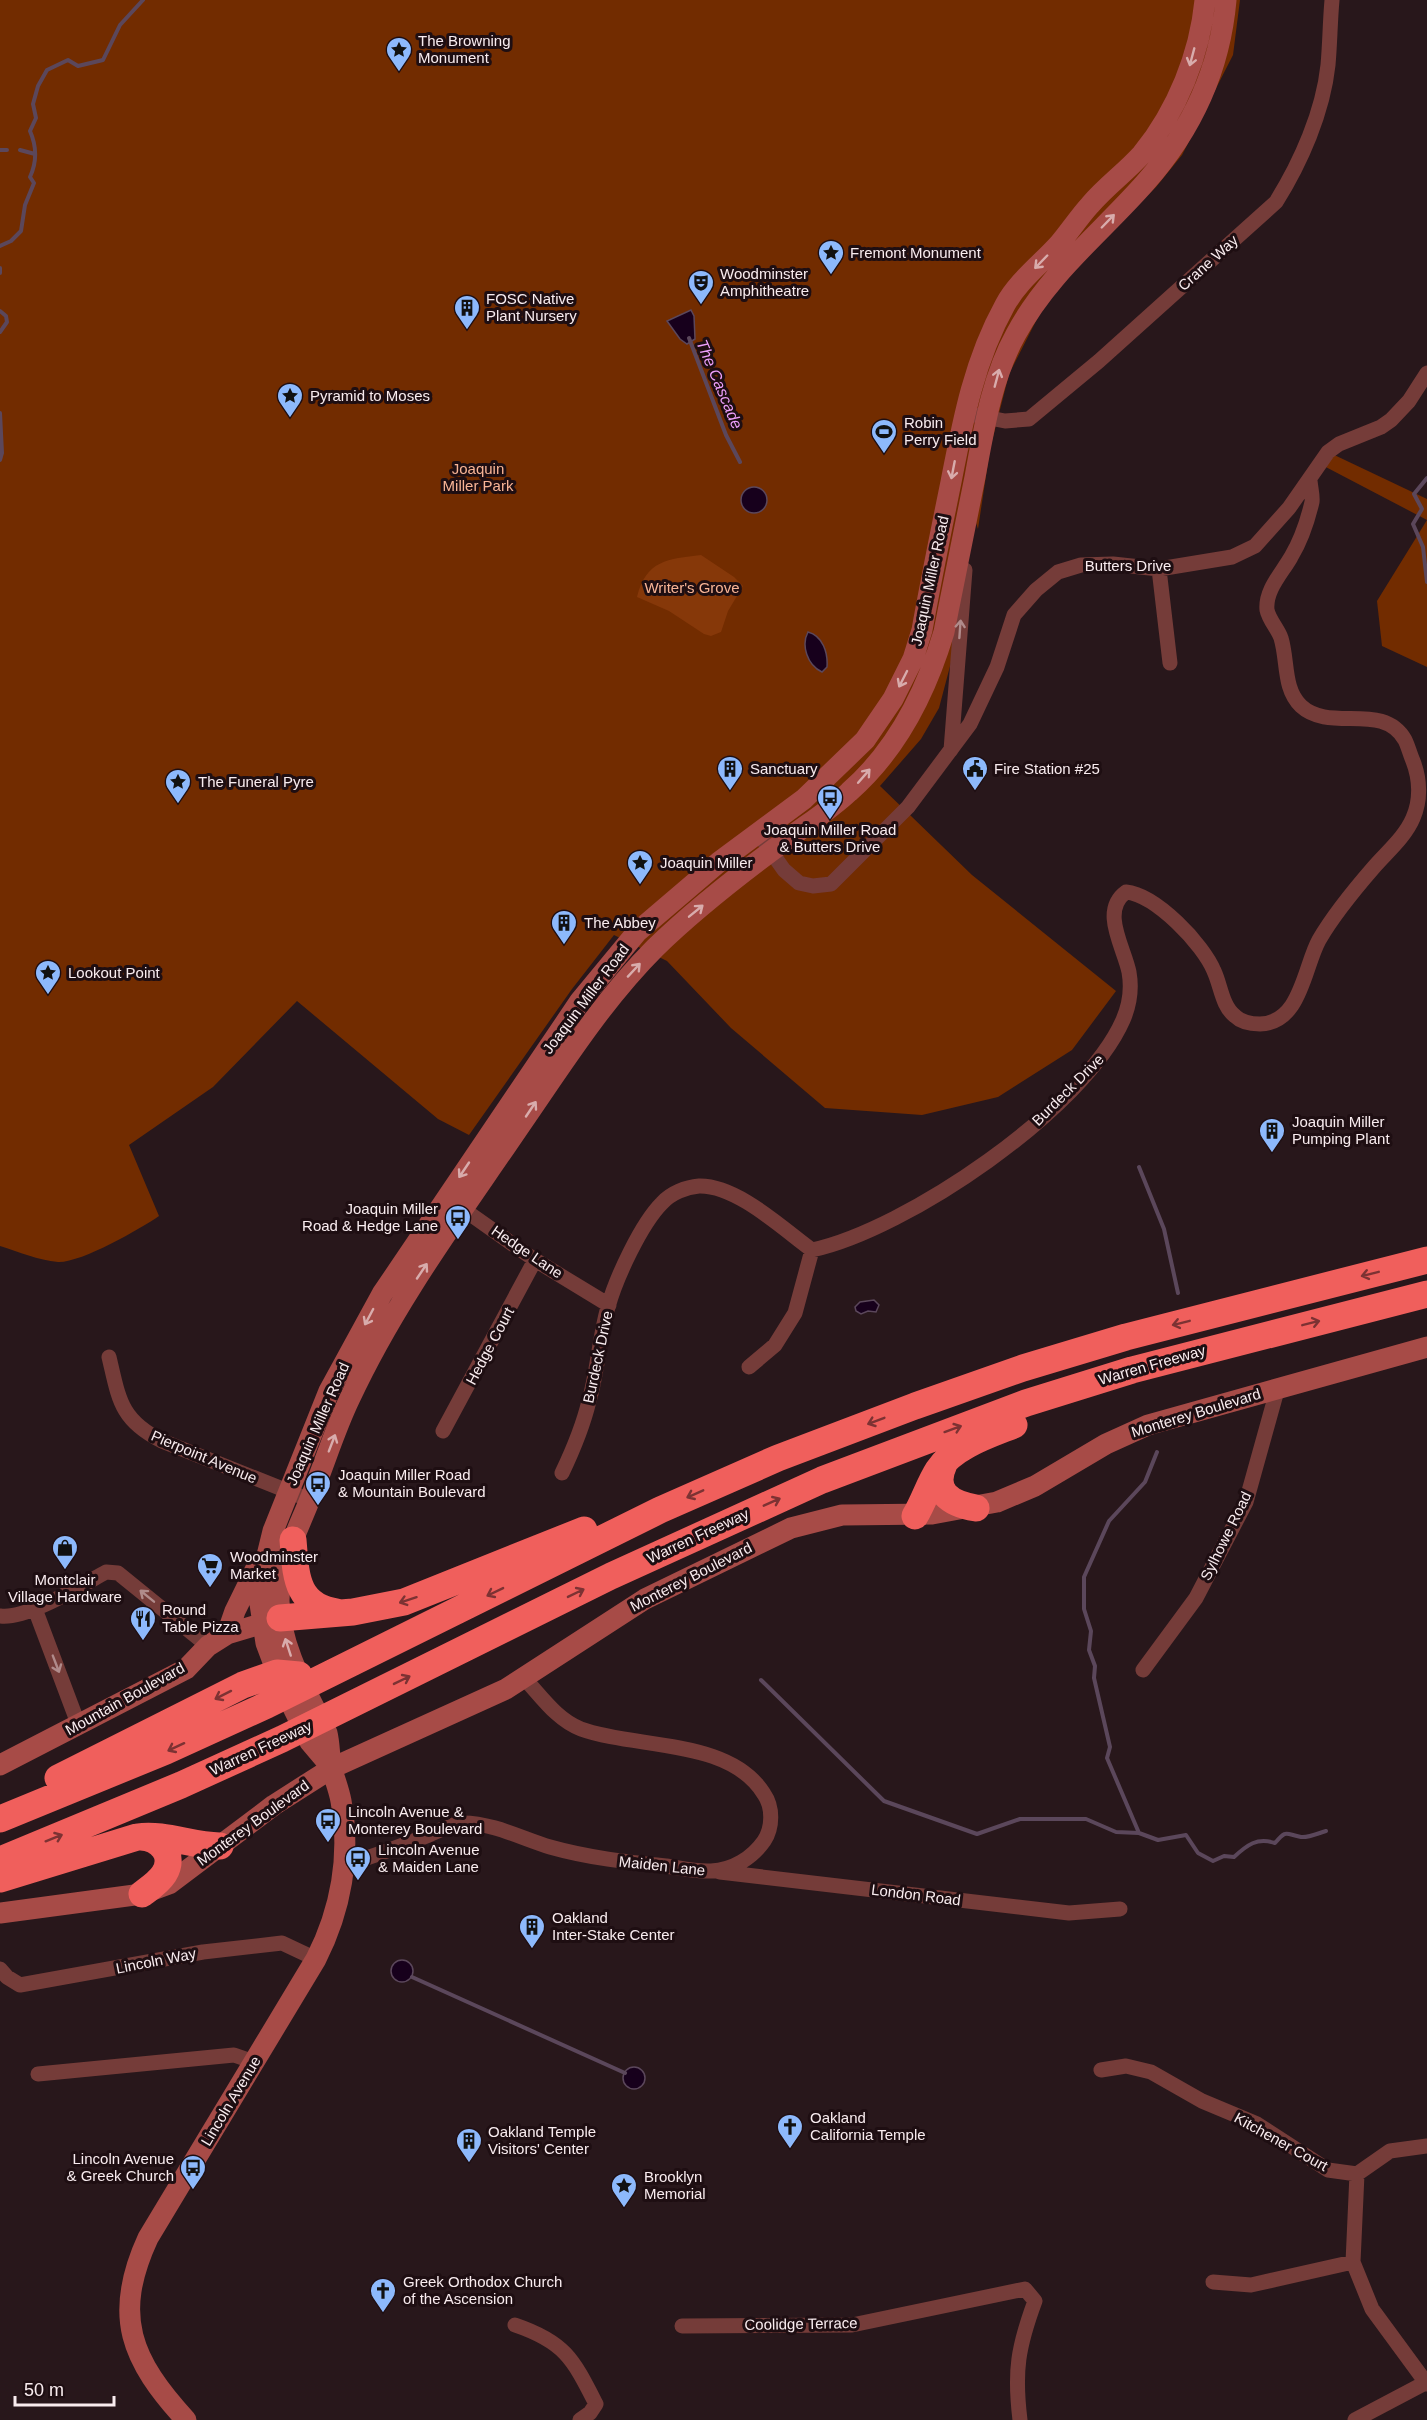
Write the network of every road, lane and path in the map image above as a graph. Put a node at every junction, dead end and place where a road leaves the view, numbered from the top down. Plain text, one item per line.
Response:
1 (1205, 0) edge
2 (1226, 0) edge
3 (1332, 0) edge
4 (1427, 373) edge
5 (964, 413) junction
6 (987, 418) junction
7 (1310, 479) junction
8 (970, 502) junction
9 (1159, 568) junction
10 (1170, 663) dead end
11 (951, 750) junction
12 (758, 833) junction
13 (771, 851) junction
14 (446, 1197) junction
15 (464, 1209) junction
16 (812, 1250) junction
17 (535, 1260) junction
18 (1427, 1260) edge
19 (1427, 1294) edge
20 (609, 1305) junction
21 (1254, 1337) junction
22 (1427, 1347) edge
23 (109, 1357) dead end
24 (748, 1367) dead end
25 (1278, 1387) junction
26 (443, 1431) dead end
27 (946, 1460) junction
28 (562, 1473) dead end
29 (288, 1493) junction
30 (310, 1500) junction
31 (976, 1508) junction
32 (660, 1510) junction
33 (915, 1516) junction
34 (283, 1535) junction
35 (35, 1609) junction
36 (353, 1612) junction
37 (0, 1616) edge
38 (271, 1621) junction
39 (227, 1634) junction
40 (208, 1646) junction
41 (1143, 1670) dead end
42 (286, 1677) junction
43 (524, 1678) junction
44 (79, 1726) junction
45 (0, 1765) edge
46 (332, 1768) junction
47 (0, 1805) edge
48 (0, 1819) edge
49 (137, 1837) junction
50 (220, 1846) junction
51 (0, 1860) edge
52 (344, 1865) junction
53 (711, 1871) junction
54 (0, 1879) edge
55 (142, 1894) junction
56 (1120, 1909) dead end
57 (0, 1913) edge
58 (316, 1959) junction
59 (0, 1969) edge
60 (254, 2062) junction
61 (1101, 2070) dead end
62 (38, 2074) dead end
63 (1427, 2146) edge
64 (1357, 2174) junction
65 (1353, 2262) junction
66 (1213, 2282) dead end
67 (515, 2325) dead end
68 (682, 2326) dead end
69 (1427, 2383) edge
70 (186, 2420) edge
71 (580, 2420) edge
72 (1020, 2420) edge
73 (1355, 2420) edge

1 -> 5 main road, Joaquin Miller Road
6 -> 2 main road, Joaquin Miller Road
3 - 6 street, Crane Way
4 - 7 street, Butters Drive
5 - 6 street, Crane Way
5 -> 12 main road, Joaquin Miller Road
6 - 8 main road, Joaquin Miller Road
7 - 9 street, Butters Drive
7 - 16 street, Burdeck Drive
11 -> 8 street
13 -> 8 main road, Joaquin Miller Road
9 - 10 street
9 - 11 street, Butters Drive
11 - 13 street, Butters Drive
12 - 13 street, Butters Drive
12 -> 14 main road, Joaquin Miller Road
15 -> 13 main road, Joaquin Miller Road
14 - 15 street, Hedge Lane
14 -> 29 main road, Joaquin Miller Road
15 - 17 street, Hedge Lane
30 -> 15 main road, Joaquin Miller Road
16 - 20 street, Burdeck Drive
16 - 24 street
17 - 20 street, Hedge Lane
17 - 26 street, Hedge Court
18 -> 32 highway
21 -> 19 highway, Warren Freeway
20 - 28 street, Burdeck Drive
21 - 27 highway
51 -> 21 highway, Warren Freeway
22 - 25 main road, Monterey Boulevard
23 - 29 street, Pierpoint Avenue
25 - 31 main road, Monterey Boulevard
25 - 41 street, Sylhowe Road
27 - 31 highway
27 - 33 highway
29 - 30 street, Pierpoint Avenue
29 - 34 main road, Joaquin Miller Road
30 - 34 main road, Joaquin Miller Road
31 - 33 main road, Monterey Boulevard
32 -> 36 highway
32 -> 48 highway
33 - 43 main road, Monterey Boulevard
34 - 36 highway
34 - 38 main road, Joaquin Miller Road
34 - 39 main road
35 - 37 street
40 -> 35 street
35 -> 44 street
36 - 38 highway
38 - 39 main road, Mountain Boulevard
38 - 42 main road, Lincoln Avenue
39 - 40 main road, Mountain Boulevard
40 - 44 main road, Mountain Boulevard
42 - 46 main road, Lincoln Avenue
42 -> 47 highway
43 - 46 main road, Monterey Boulevard
43 - 53 street, Maiden Lane
44 - 45 main road, Mountain Boulevard
46 - 50 main road, Monterey Boulevard
46 - 52 main road, Lincoln Avenue
49 - 50 highway
49 - 54 highway
49 - 55 highway
50 - 55 main road, Monterey Boulevard
52 - 53 street, Maiden Lane
52 - 58 main road, Lincoln Avenue
53 - 56 street, London Road
55 - 57 main road, Monterey Boulevard
58 - 59 street, Lincoln Way
58 - 60 main road, Lincoln Avenue
60 - 62 street
60 - 70 main road, Lincoln Avenue
61 - 64 street, Kitchener Court
63 - 64 street
64 - 65 street
65 - 66 street
65 - 69 street
67 - 71 street
68 - 72 street, Coolidge Terrace
69 - 73 street

